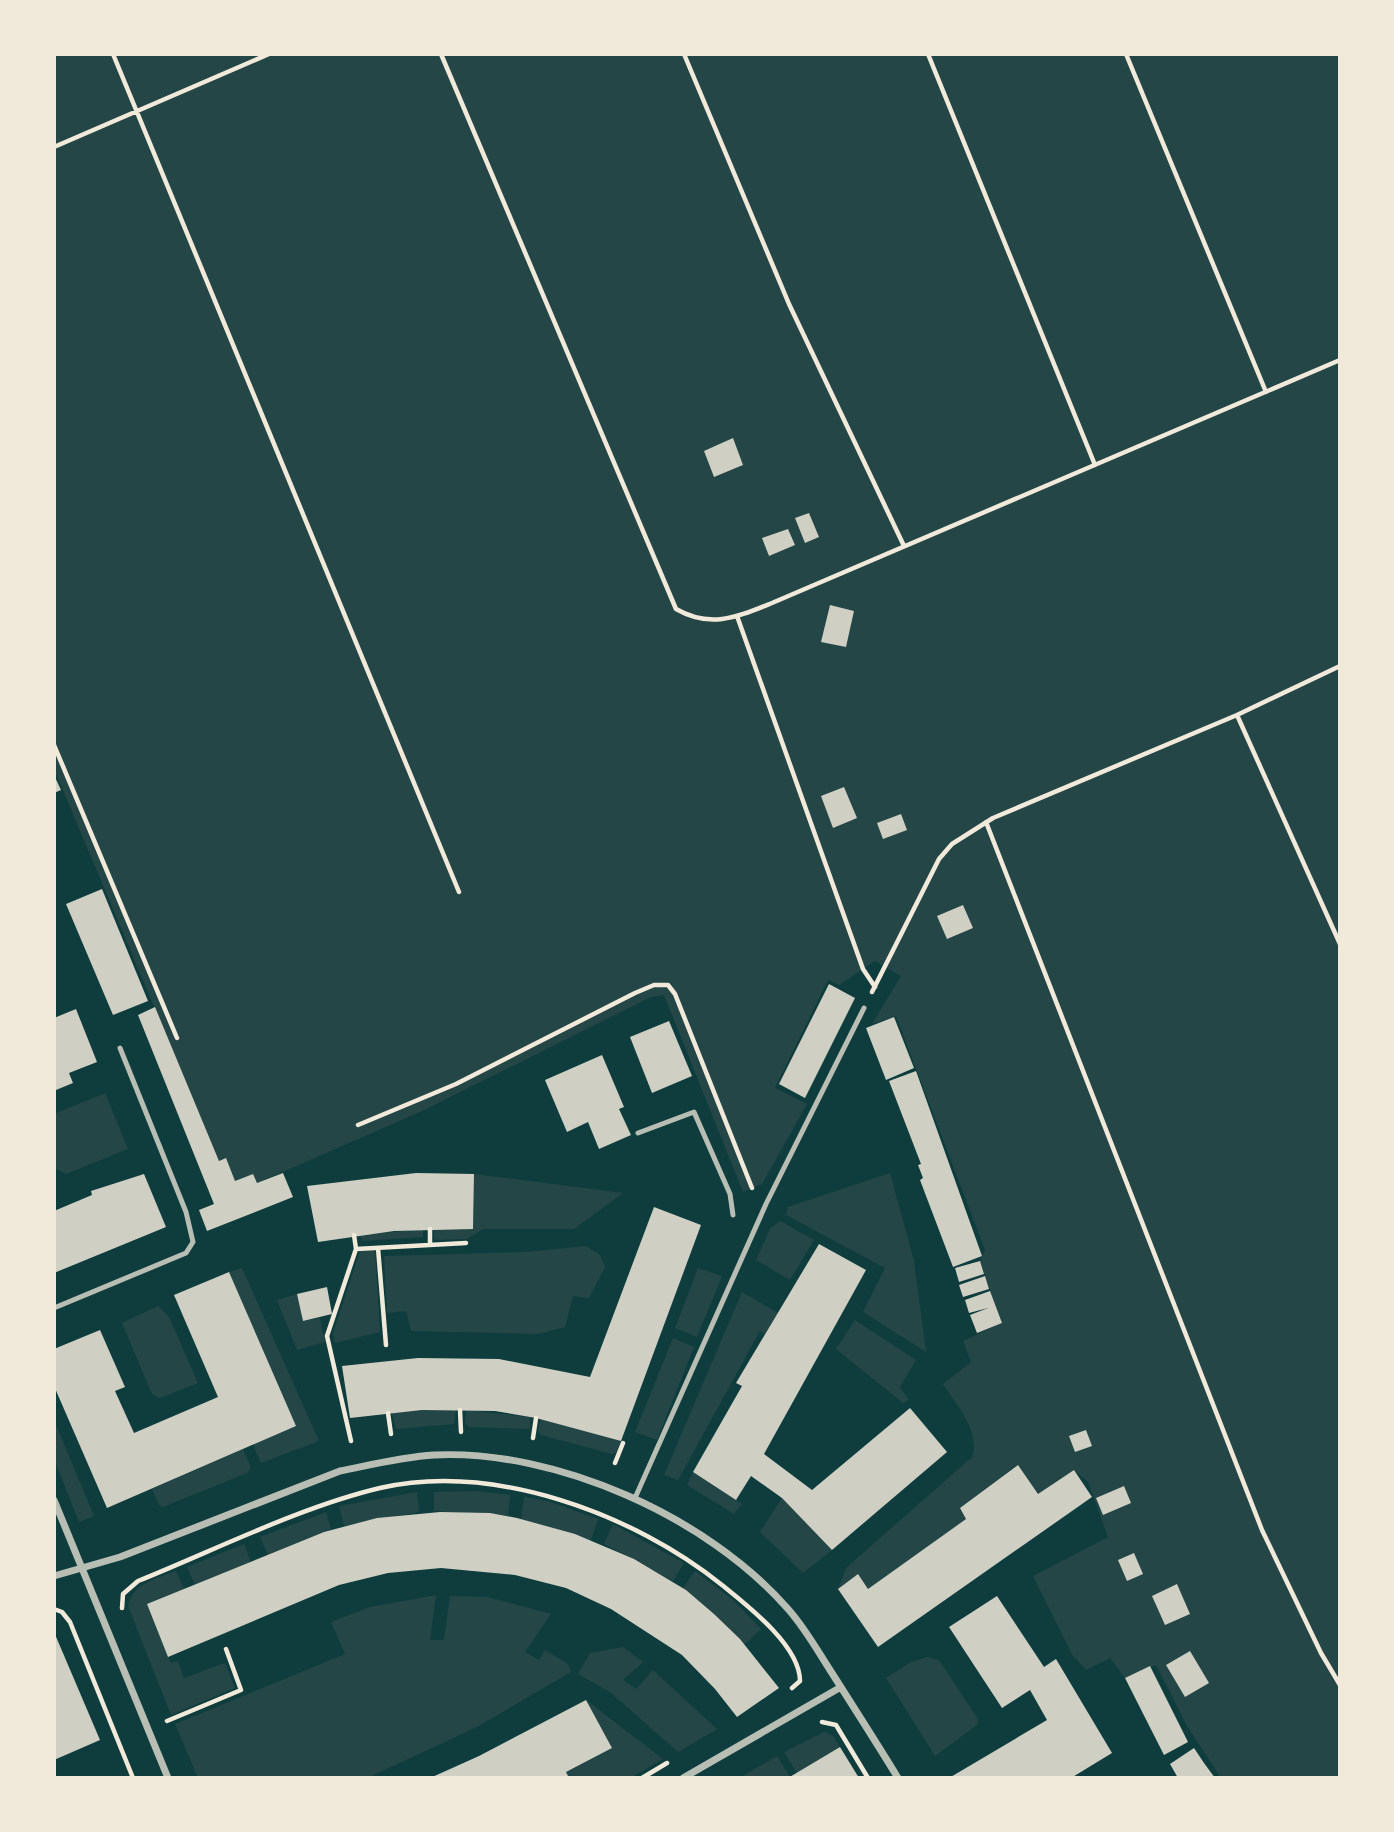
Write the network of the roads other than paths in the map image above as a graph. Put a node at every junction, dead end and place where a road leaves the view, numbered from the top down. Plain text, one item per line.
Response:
1 (864, 1008) road end
2 (120, 1048) dead end
3 (638, 1133) dead end
4 (733, 1215) dead end
5 (54, 1308) edge
6 (635, 1499) junction
7 (54, 1500) edge
8 (82, 1569) junction
9 (54, 1576) edge
10 (841, 1687) junction
11 (167, 1778) edge
12 (683, 1778) edge
13 (898, 1778) edge

1 - 6 lane
2 - 5 lane
3 - 4 lane
6 - 8 street
6 - 10 street
7 - 8 street
8 - 9 street
8 - 11 street
10 - 12 street
10 - 13 street

